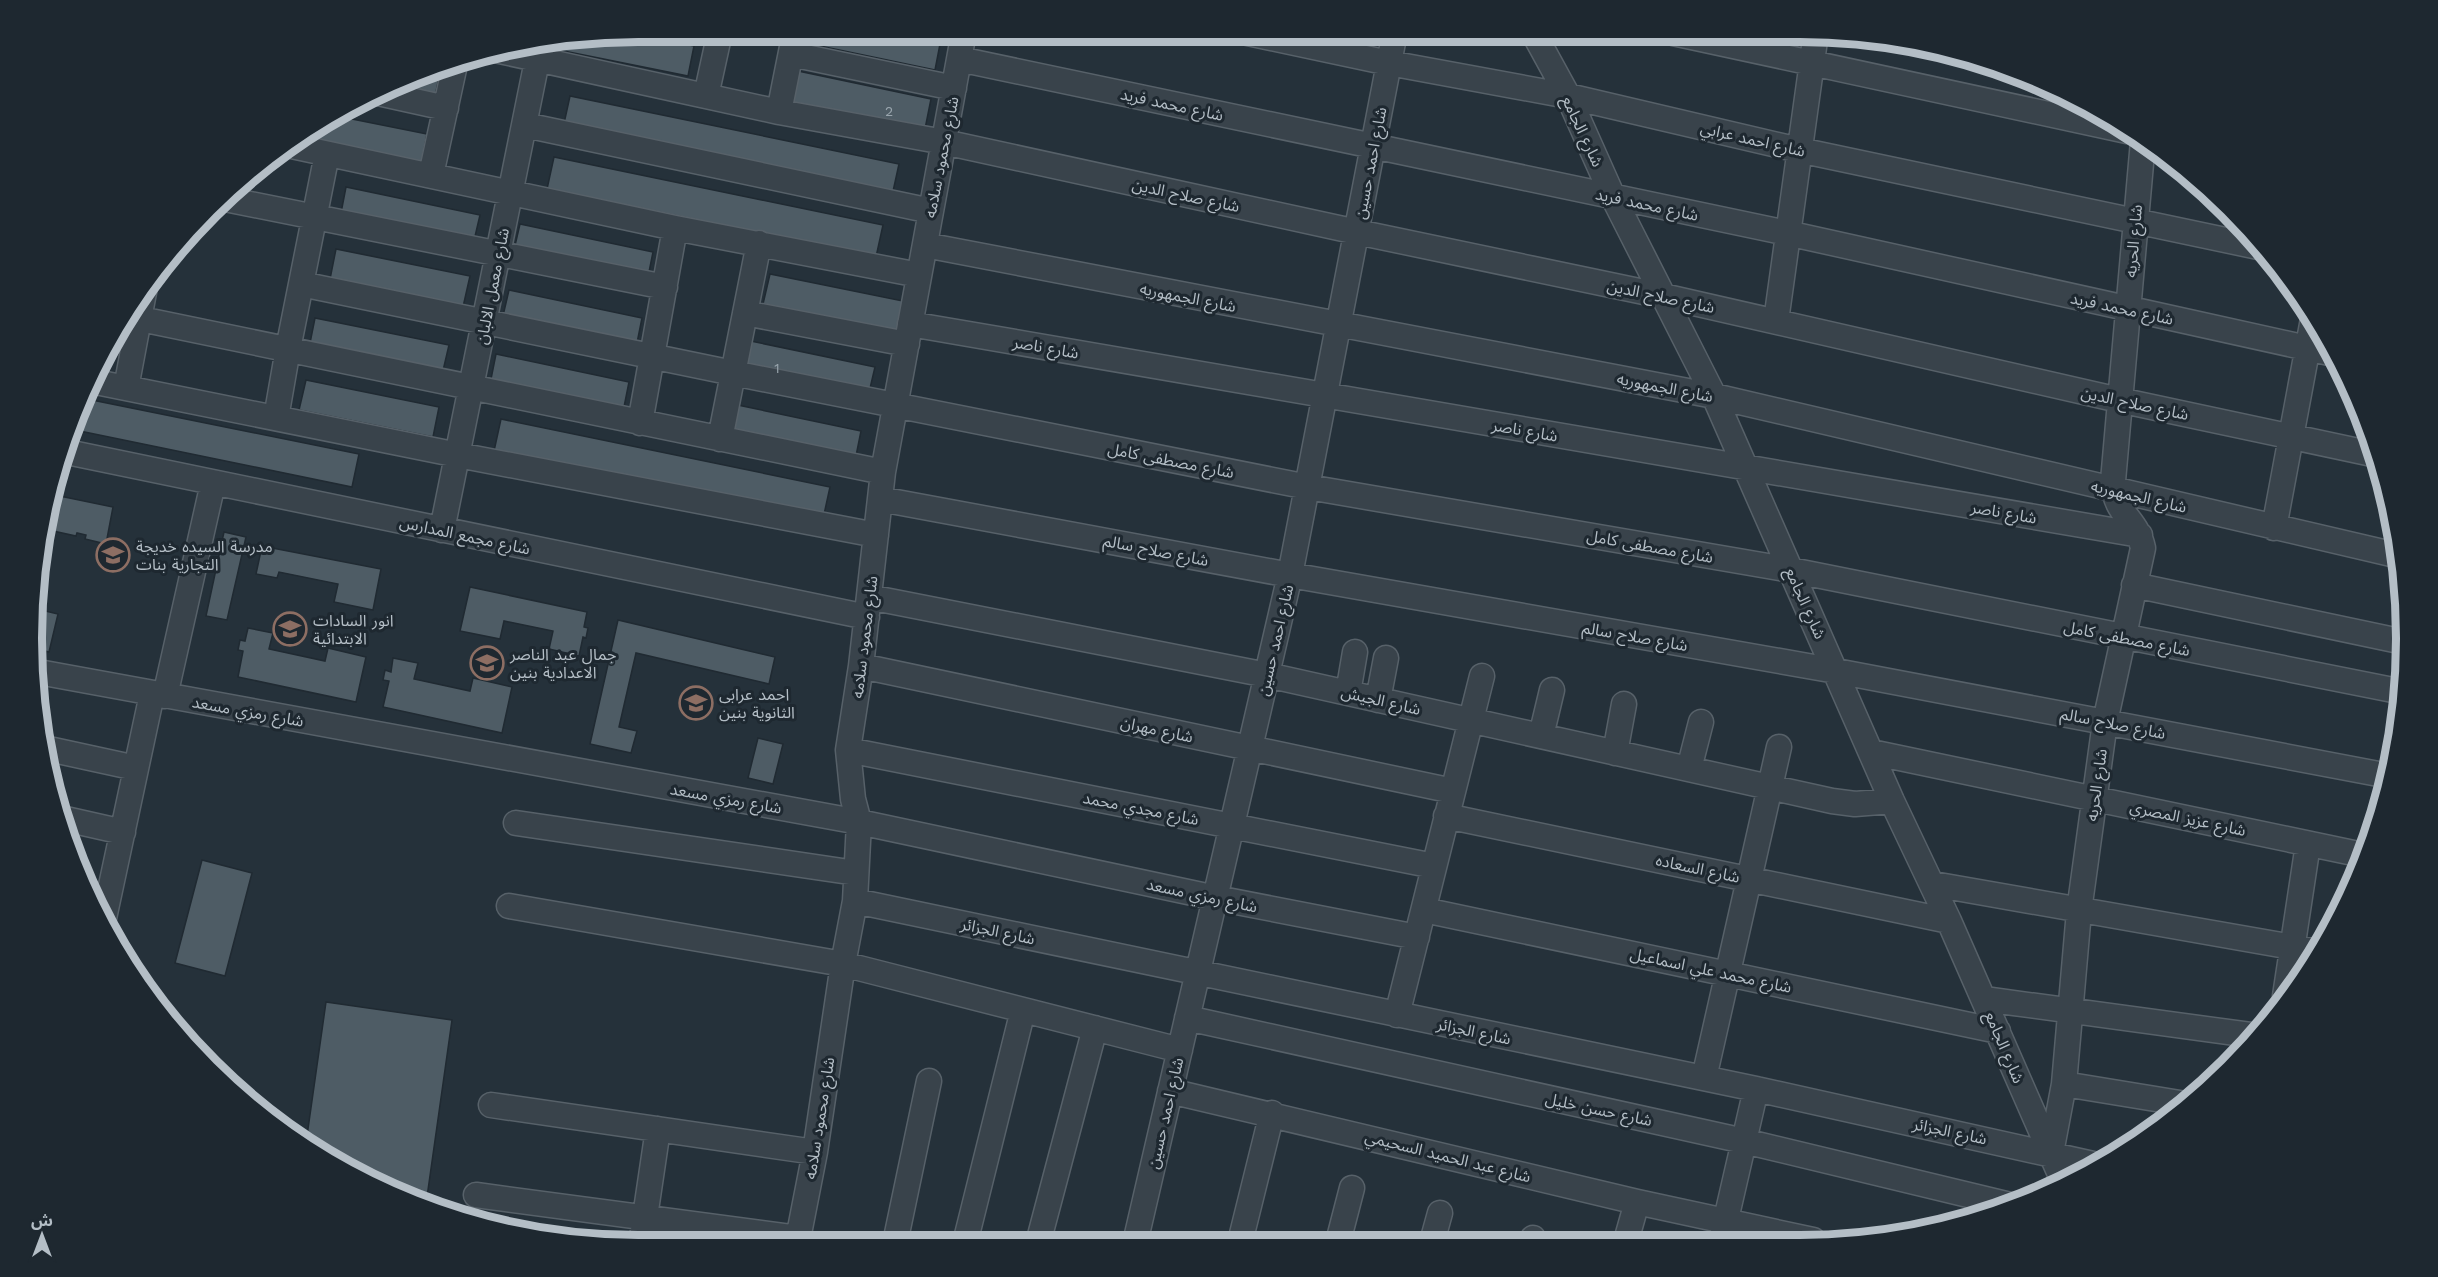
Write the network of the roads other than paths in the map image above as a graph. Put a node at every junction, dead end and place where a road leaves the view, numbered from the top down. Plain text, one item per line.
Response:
1 (718, 42) edge
2 (962, 42) edge
3 (1290, 42) edge
4 (1393, 42) edge
5 (1538, 42) edge
6 (1715, 42) edge
7 (1815, 42) edge
8 (793, 43) edge
9 (540, 50) edge
10 (959, 59) junction
11 (1389, 63) junction
12 (1812, 63) junction
13 (454, 72) edge
14 (954, 88) junction
15 (392, 96) edge
16 (706, 96) junction
17 (1568, 96) junction
18 (446, 108) junction
19 (779, 112) junction
20 (525, 125) junction
21 (2105, 126) edge
22 (944, 142) junction
23 (1373, 146) junction
24 (300, 148) edge
25 (1799, 150) junction
26 (2142, 151) edge
27 (327, 154) junction
28 (431, 175) junction
29 (511, 192) junction
30 (1613, 197) junction
31 (234, 201) edge
32 (931, 211) junction
33 (314, 217) junction
34 (2135, 222) junction
35 (675, 228) junction
36 (1357, 232) junction
37 (1787, 234) junction
38 (759, 243) junction
39 (925, 245) junction
40 (2249, 246) edge
41 (498, 254) junction
42 (919, 275) junction
43 (301, 284) junction
44 (664, 287) junction
45 (1663, 296) junction
46 (2127, 309) junction
47 (745, 313) junction
48 (136, 318) edge
49 (1776, 321) junction
50 (485, 322) junction
51 (131, 325) edge
52 (1339, 326) junction
53 (2311, 332) edge
54 (908, 334) junction
55 (2308, 348) junction
56 (288, 350) junction
57 (2322, 351) edge
58 (652, 357) junction
59 (733, 373) junction
60 (100, 383) edge
61 (471, 387) junction
62 (126, 388) junction
63 (1326, 396) junction
64 (1714, 396) junction
65 (2119, 400) junction
66 (895, 405) junction
67 (276, 418) junction
68 (640, 423) junction
69 (2291, 437) junction
70 (720, 439) junction
71 (72, 453) edge
72 (2366, 453) edge
73 (458, 455) junction
74 (1746, 468) junction
75 (883, 471) junction
76 (213, 483) junction
77 (1308, 487) junction
78 (2114, 490) junction
79 (880, 499) junction
80 (2274, 528) junction
81 (442, 530) junction
82 (876, 535) junction
83 (2140, 535) junction
84 (2390, 554) edge
85 (1791, 570) junction
86 (1290, 575) junction
87 (2134, 585) junction
88 (868, 607) junction
89 (2123, 637) junction
90 (2396, 640) edge
91 (1354, 652) dead end
92 (1386, 658) dead end
93 (861, 666) junction
94 (1836, 671) junction
95 (43, 672) edge
96 (1267, 675) junction
97 (1482, 676) dead end
98 (1552, 690) dead end
99 (2394, 690) edge
100 (1348, 693) junction
101 (158, 695) junction
102 (1378, 700) junction
103 (1624, 704) dead end
104 (1470, 721) junction
105 (1701, 722) dead end
106 (2105, 722) junction
107 (1541, 736) junction
108 (1779, 747) dead end
109 (1251, 748) junction
110 (52, 750) edge
111 (848, 750) junction
112 (1872, 752) junction
113 (1615, 753) junction
114 (136, 768) junction
115 (1689, 770) junction
116 (2380, 774) edge
117 (1769, 788) junction
118 (1453, 791) junction
119 (2094, 799) junction
120 (1892, 801) junction
121 (1446, 816) junction
122 (71, 820) edge
123 (859, 822) junction
124 (516, 823) dead end
125 (1233, 826) junction
126 (123, 832) junction
127 (2308, 844) junction
128 (2356, 854) edge
129 (1434, 866) junction
130 (856, 873) junction
131 (1749, 879) junction
132 (1933, 884) junction
133 (99, 891) edge
134 (1216, 898) junction
135 (855, 901) junction
136 (509, 906) dead end
137 (1424, 910) junction
138 (2079, 911) junction
139 (1949, 921) junction
140 (1417, 937) junction
141 (2303, 949) edge
142 (843, 964) junction
143 (2295, 970) edge
144 (1198, 973) junction
145 (1728, 974) junction
146 (1984, 999) junction
147 (1023, 1010) junction
148 (2070, 1012) junction
149 (1397, 1015) junction
150 (1187, 1018) junction
151 (1095, 1028) junction
152 (1998, 1031) junction
153 (2246, 1034) edge
154 (1180, 1050) junction
155 (1704, 1078) junction
156 (929, 1081) dead end
157 (2064, 1084) junction
158 (1756, 1089) junction
159 (1170, 1090) junction
160 (2175, 1102) edge
161 (491, 1105) dead end
162 (1272, 1113) junction
163 (658, 1129) junction
164 (1744, 1141) junction
165 (815, 1152) junction
166 (2051, 1153) junction
167 (2085, 1162) edge
168 (2060, 1174) edge
169 (1352, 1188) dead end
170 (476, 1195) dead end
171 (1995, 1201) edge
172 (1637, 1202) junction
173 (1440, 1213) dead end
174 (645, 1219) junction
175 (1723, 1231) edge
176 (642, 1235) edge
177 (756, 1235) edge
178 (798, 1235) edge
179 (897, 1235) edge
180 (966, 1235) edge
181 (1040, 1235) edge
182 (1137, 1235) edge
183 (1242, 1235) edge
184 (1340, 1235) edge
185 (1434, 1235) edge
186 (1628, 1235) edge
187 (1763, 1235) edge

1 - 16 street
2 - 10 street, شارع محمود سلامه
3 - 11 street, شارع احمد عرابي
4 - 11 street, شارع احمد حسين
5 - 17 street, شارع الجامع
6 - 12 street
7 - 12 street
8 - 14 street
8 - 19 street
9 - 16 street, شارع صلاح الدين
9 - 20 street, شارع معمل الالبان
10 - 14 street, شارع محمود سلامه
10 - 23 street, شارع محمد فريد
11 - 17 street, شارع احمد عرابي
11 - 23 street, شارع احمد حسين
12 - 21 street
12 - 25 street
13 - 18 street
14 - 22 street, شارع محمود سلامه
15 - 18 street
16 - 19 street, شارع صلاح الدين
17 - 25 street, شارع احمد عرابي
17 - 30 street, شارع الجامع
18 - 28 street
19 - 22 street, شارع صلاح الدين
20 - 29 street, شارع معمل الالبان
20 - 32 street
22 - 32 street, شارع محمود سلامه
22 - 36 street, شارع صلاح الدين
23 - 30 street, شارع محمد فريد
23 - 36 street, شارع احمد حسين
24 - 27 street
25 - 34 street, شارع احمد عرابي
25 - 37 street
26 - 34 street, شارع الحريه
27 - 28 street
27 - 33 street
28 - 29 street
29 - 35 street
29 - 41 street, شارع معمل الالبان
30 - 37 street, شارع محمد فريد
30 - 45 street, شارع الجامع
31 - 33 street
32 - 39 street, شارع محمود سلامه
33 - 41 street
33 - 43 street
34 - 40 street, شارع احمد عرابي
34 - 46 street, شارع الحريه
35 - 38 street
35 - 44 street
36 - 45 street, شارع صلاح الدين
36 - 52 street, شارع احمد حسين
37 - 46 street, شارع محمد فريد
37 - 49 street
38 - 42 street
38 - 47 street
39 - 42 street, شارع محمود سلامه
39 - 52 street, شارع الجمهوريه
41 - 44 street
41 - 50 street, شارع معمل الالبان
42 - 54 street, شارع محمود سلامه
43 - 50 street, شارع مصطفى كامل
43 - 56 street
44 - 58 street
45 - 49 street, شارع صلاح الدين
45 - 64 street, شارع الجامع
46 - 55 street, شارع محمد فريد
46 - 65 street, شارع الحريه
47 - 54 street, شارع ناصر
47 - 59 street
48 - 56 street
49 - 65 street, شارع صلاح الدين
50 - 58 street, شارع مصطفى كامل
50 - 61 street, شارع معمل الالبان
51 - 62 street
52 - 63 street, شارع احمد حسين
52 - 64 street, شارع الجمهوريه
53 - 55 street
54 - 63 street, شارع ناصر
54 - 66 street, شارع محمود سلامه
55 - 57 street, شارع محمد فريد
55 - 69 street
56 - 61 street
56 - 67 street
58 - 59 street, شارع مصطفى كامل
58 - 68 street
59 - 66 street, شارع مصطفى كامل
59 - 70 street
60 - 62 street
61 - 68 street
61 - 73 street, شارع معمل الالبان
62 - 67 street
63 - 74 street, شارع ناصر
63 - 77 street, شارع احمد حسين
64 - 74 street, شارع الجامع
64 - 78 street, شارع الجمهوريه
65 - 69 street, شارع صلاح الدين
65 - 78 street, شارع الحريه
66 - 75 street, شارع محمود سلامه
66 - 77 street, شارع مصطفى كامل
67 - 73 street
68 - 70 street
69 - 72 street, شارع صلاح الدين
69 - 80 street
70 - 75 street
71 - 76 street, شارع مجمع المدارس
73 - 81 street, شارع معمل الالبان
73 - 82 street
74 - 83 street, شارع ناصر
74 - 85 street, شارع الجامع
75 - 79 street, شارع محمود سلامه
76 - 81 street, شارع مجمع المدارس
76 - 101 street
77 - 85 street, شارع مصطفى كامل
77 - 86 street, شارع احمد حسين
78 - 80 street, شارع الجمهوريه
78 - 83 street, شارع الحريه
79 - 82 street, شارع محمود سلامه
79 - 86 street, شارع صلاح سالم
80 - 84 street, شارع الجمهوريه
81 - 88 street, شارع مجمع المدارس
82 - 88 street, شارع محمود سلامه
83 - 87 street, شارع الحريه
85 - 89 street, شارع مصطفى كامل
85 - 94 street, شارع الجامع
86 - 94 street, شارع صلاح سالم
86 - 96 street, شارع احمد حسين
87 - 89 street, شارع الحريه
87 - 90 street
88 - 93 street, شارع محمود سلامه
88 - 96 street, شارع الجيش
89 - 99 street, شارع مصطفى كامل
89 - 106 street, شارع الحريه
91 - 100 street
92 - 102 street
93 - 109 street, شارع مهران
93 - 111 street, شارع محمود سلامه
94 - 106 street, شارع صلاح سالم
94 - 112 street, شارع الجامع
95 - 101 street, شارع رمزي مسعد
96 - 100 street, شارع الجيش
96 - 109 street, شارع احمد حسين
97 - 104 street
98 - 107 street
100 - 102 street, شارع الجيش
101 - 114 street
101 - 123 street, شارع رمزي مسعد
102 - 104 street, شارع الجيش
103 - 113 street
104 - 107 street, شارع الجيش
104 - 118 street
105 - 115 street
106 - 116 street, شارع صلاح سالم
106 - 119 street, شارع الحريه
107 - 113 street, شارع الجيش
108 - 117 street
109 - 118 street, شارع مهران
109 - 125 street, شارع احمد حسين
110 - 114 street
111 - 123 street, شارع محمود سلامه
111 - 125 street, شارع مجدي محمد
112 - 119 street, شارع عزيز المصري
112 - 120 street, شارع الجامع
113 - 115 street, شارع الجيش
114 - 126 street
115 - 117 street, شارع الجيش
117 - 120 street, شارع الجيش
117 - 131 street
118 - 121 street
119 - 127 street, شارع عزيز المصري
119 - 138 street, شارع الحريه
120 - 132 street, شارع الجامع
121 - 129 street
121 - 131 street, شارع السعاده
122 - 126 street
123 - 130 street, شارع محمود سلامه
123 - 134 street, شارع رمزي مسعد
124 - 130 street
125 - 129 street, شارع مجدي محمد
125 - 134 street, شارع احمد حسين
126 - 133 street
127 - 128 street, شارع عزيز المصري
127 - 141 street
129 - 137 street
130 - 135 street, شارع محمود سلامه
131 - 139 street, شارع السعاده
131 - 145 street
132 - 138 street
132 - 139 street, شارع الجامع
134 - 140 street, شارع رمزي مسعد
134 - 144 street, شارع احمد حسين
135 - 142 street, شارع محمود سلامه
135 - 144 street, شارع الجزائر
136 - 142 street
137 - 140 street
137 - 145 street, شارع محمد علي اسماعيل
138 - 141 street
138 - 148 street, شارع الحريه
139 - 146 street, شارع الجامع
140 - 149 street
141 - 143 street
142 - 147 street
142 - 165 street, شارع محمود سلامه
144 - 149 street, شارع الجزائر
144 - 150 street, شارع احمد حسين
145 - 152 street, شارع محمد علي اسماعيل
145 - 155 street
146 - 148 street
146 - 152 street, شارع الجامع
147 - 151 street
147 - 180 street
148 - 153 street
148 - 157 street, شارع الحريه
149 - 155 street, شارع الجزائر
150 - 154 street, شارع احمد حسين
150 - 164 street, شارع حسن خليل
151 - 154 street
151 - 181 street
152 - 166 street, شارع الجامع
154 - 159 street, شارع احمد حسين
155 - 158 street, شارع الجزائر
156 - 179 street
157 - 160 street
157 - 166 street, شارع الحريه
158 - 164 street
158 - 166 street, شارع الجزائر
159 - 162 street, شارع عبد الحميد السحيمي
159 - 182 street, شارع احمد حسين
161 - 163 street
162 - 172 street, شارع عبد الحميد السحيمي
162 - 183 street
163 - 165 street
163 - 174 street
164 - 171 street, شارع حسن خليل
164 - 175 street
165 - 178 street, شارع محمود سلامه
166 - 167 street, شارع الجزائر
166 - 168 street, شارع الجامع
169 - 184 street
170 - 174 street
172 - 175 street, شارع عبد الحميد السحيمي
172 - 186 street
173 - 185 street
174 - 176 street
174 - 177 street
175 - 187 street, شارع عبد الحميد السحيمي

